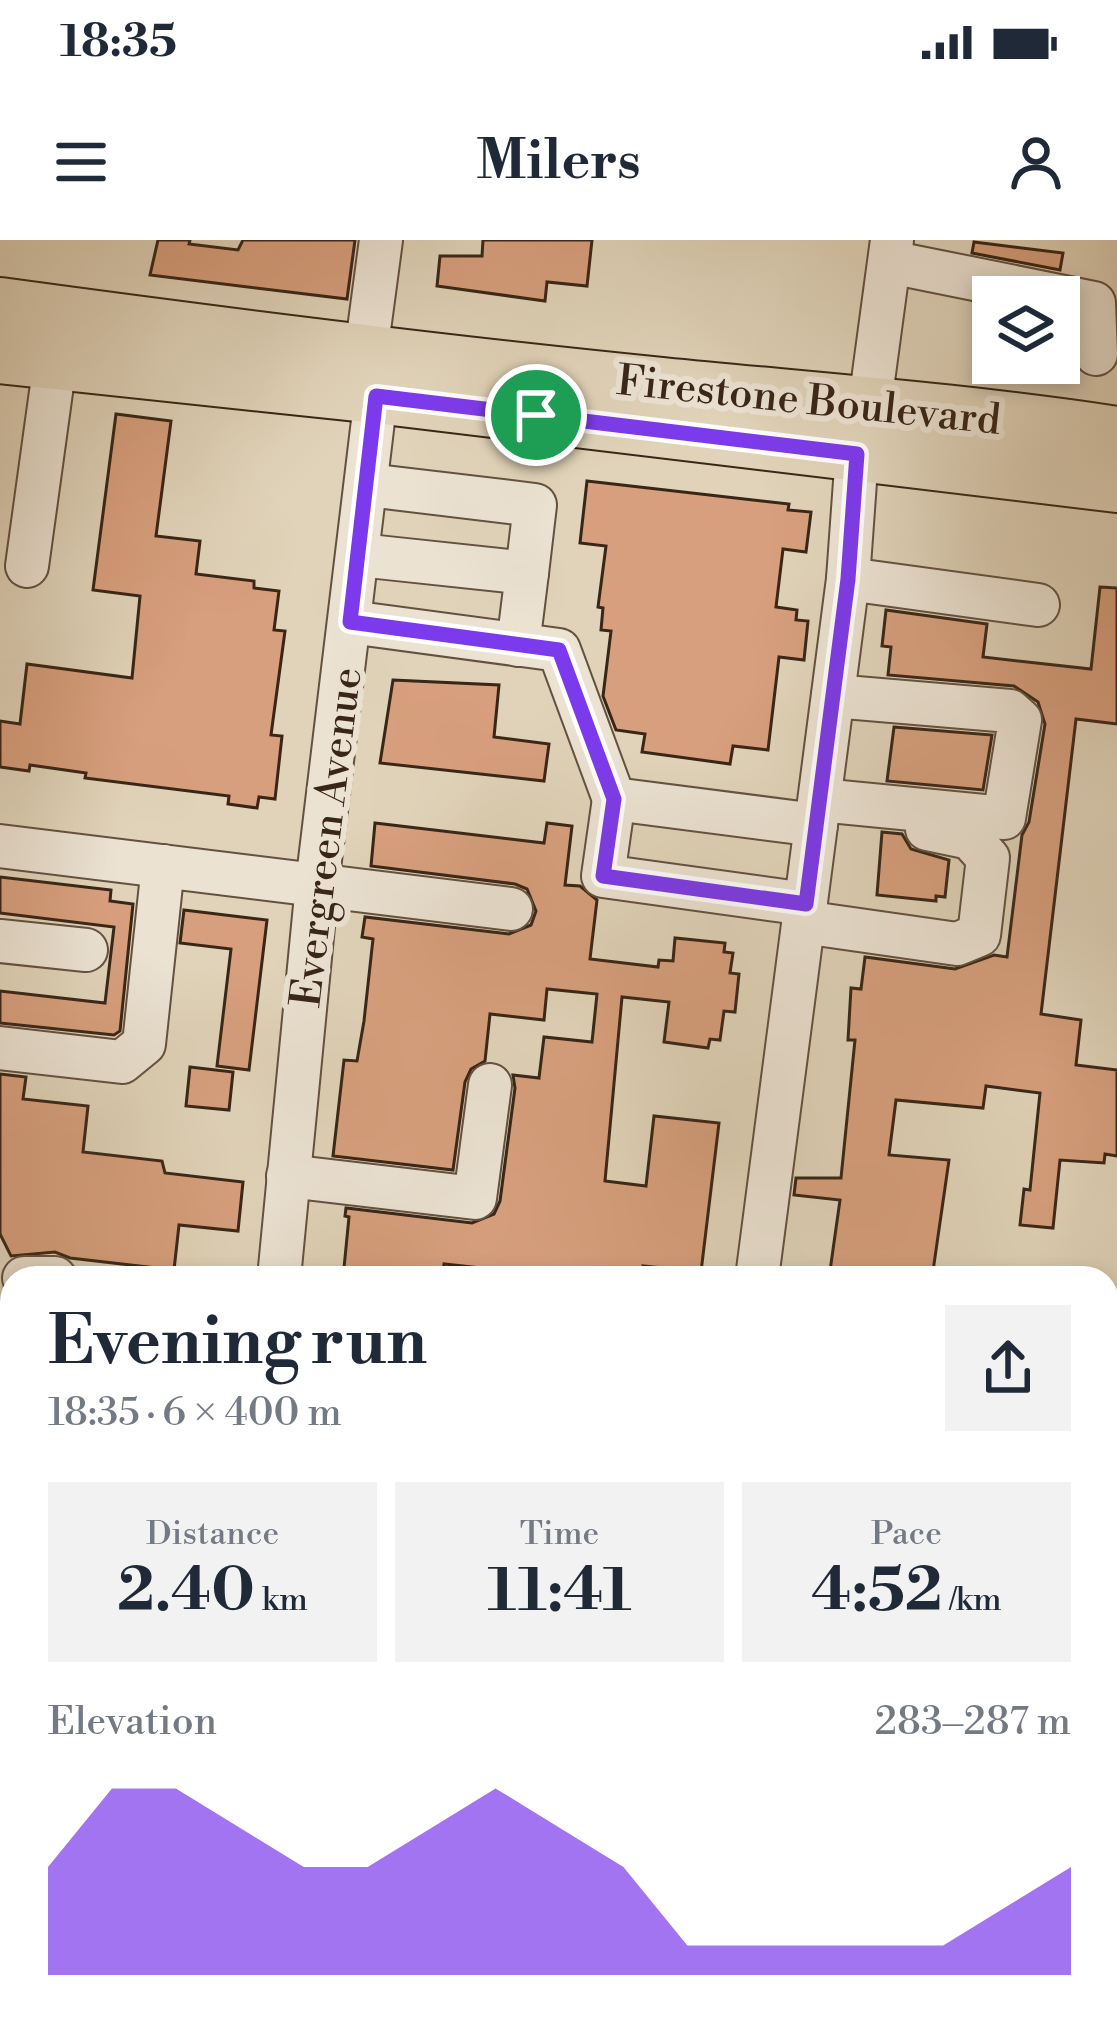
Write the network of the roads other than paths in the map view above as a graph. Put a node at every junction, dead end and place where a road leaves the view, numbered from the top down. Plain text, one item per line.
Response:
1 (381, 240) edge
2 (891, 251) edge
3 (0, 305) edge
4 (1096, 354) dead end
5 (0, 356) edge
6 (55, 363) junction
7 (371, 374) junction
8 (863, 429) junction
9 (1117, 434) edge
10 (368, 485) junction
11 (1117, 485) edge
12 (359, 555) junction
13 (27, 566) dead end
14 (527, 574) junction
15 (848, 579) junction
16 (1038, 604) dead end
17 (350, 622) junction
18 (518, 645) junction
19 (833, 696) junction
20 (614, 799) junction
21 (818, 813) junction
22 (0, 846) edge
23 (163, 866) junction
24 (317, 885) junction
25 (511, 909) dead end
26 (805, 913) junction
27 (0, 941) edge
28 (86, 950) dead end
29 (0, 1048) edge
30 (490, 1085) dead end
31 (288, 1176) junction
32 (280, 1266) edge
33 (759, 1266) edge

1 - 7 street, Evergreen Avenue
2 - 4 street
2 - 8 street
3 - 7 main road, Firestone Boulevard
5 - 6 main road, Firestone Boulevard
6 - 7 main road, Firestone Boulevard
6 - 13 street
7 - 8 main road, Firestone Boulevard
7 - 10 street, Evergreen Avenue
8 - 9 main road, Firestone Boulevard
8 - 11 main road, Firestone Boulevard
8 - 15 street
10 - 12 street, Evergreen Avenue
10 - 14 street
12 - 14 street
12 - 17 street, Evergreen Avenue
14 - 18 street
15 - 16 street
15 - 19 street
17 - 18 street
17 - 24 street, Evergreen Avenue
18 - 20 street
19 - 21 street
19 - 21 street
20 - 21 street
20 - 26 street
21 - 26 street
21 - 26 street
22 - 23 street
23 - 24 street
23 - 29 street
24 - 25 street
24 - 31 street, Evergreen Avenue
26 - 33 street
27 - 28 street
30 - 31 street
31 - 32 street, Evergreen Avenue

